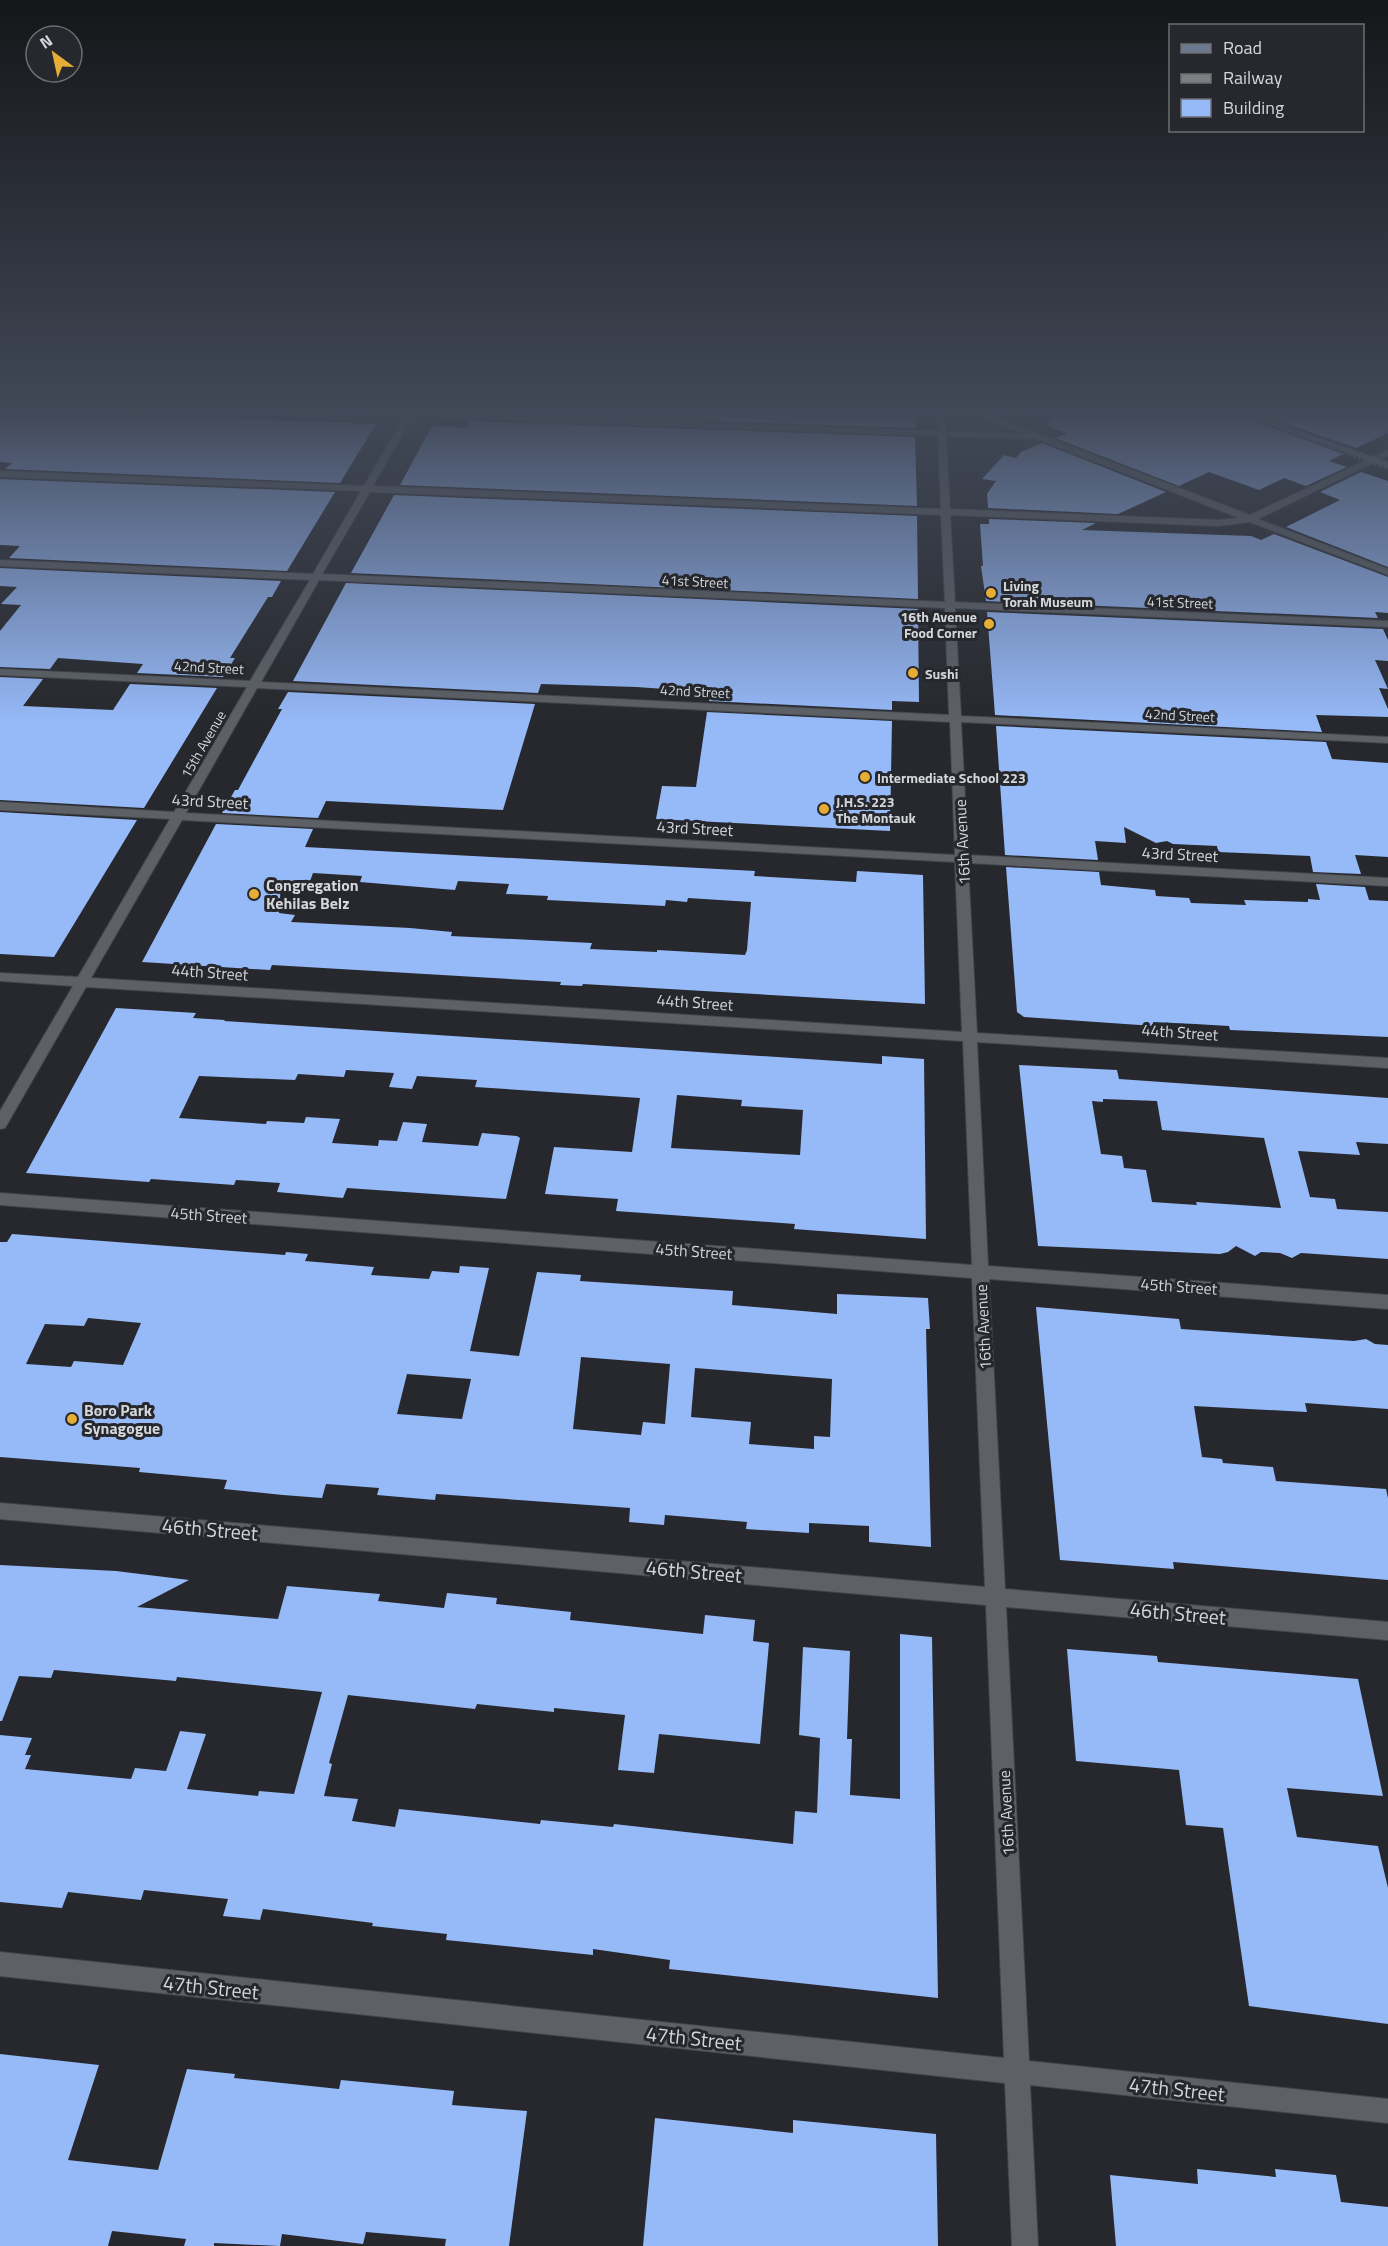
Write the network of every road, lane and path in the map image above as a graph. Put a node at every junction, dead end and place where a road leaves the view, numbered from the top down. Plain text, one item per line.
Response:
1 (947, 513) edge
2 (354, 514) edge
3 (969, 514) edge
4 (1237, 514) edge
5 (1261, 514) edge
6 (1250, 519) junction
7 (0, 563) edge
8 (1388, 572) edge
9 (316, 578) junction
10 (951, 606) junction
11 (1388, 624) edge
12 (0, 672) edge
13 (255, 684) junction
14 (957, 719) junction
15 (1388, 740) edge
16 (0, 806) edge
17 (179, 816) junction
18 (963, 859) junction
19 (1388, 882) edge
20 (0, 976) edge
21 (83, 982) junction
22 (970, 1037) junction
23 (1388, 1063) edge
24 (0, 1124) edge
25 (0, 1199) edge
26 (981, 1272) junction
27 (1388, 1302) edge
28 (0, 1511) edge
29 (996, 1597) junction
30 (1388, 1631) edge
31 (0, 1964) edge
32 (1018, 2072) junction
33 (1388, 2111) edge
34 (1025, 2246) edge

1 - 10 street, 16th Avenue
2 - 9 street, 15th Avenue
3 - 6 street
4 - 6 street
5 - 6 street
6 - 8 street
7 - 9 street, 41st Street
9 - 10 street, 41st Street
9 - 13 street, 15th Avenue
10 - 11 street, 41st Street
10 - 14 street, 16th Avenue
12 - 13 street, 42nd Street
13 - 14 street, 42nd Street
13 - 17 street, 15th Avenue
14 - 15 street, 42nd Street
14 - 18 street, 16th Avenue
16 - 17 street, 43rd Street
17 - 18 street, 43rd Street
17 - 21 street, 15th Avenue
18 - 19 street, 43rd Street
18 - 22 street, 16th Avenue
20 - 21 street, 44th Street
21 - 22 street, 44th Street
21 - 24 street, 15th Avenue
22 - 23 street, 44th Street
22 - 26 street, 16th Avenue
25 - 26 street, 45th Street
26 - 27 street, 45th Street
26 - 29 street, 16th Avenue
28 - 29 street, 46th Street
29 - 30 street, 46th Street
29 - 32 street, 16th Avenue
31 - 32 street, 47th Street
32 - 33 street, 47th Street
32 - 34 street, 16th Avenue

